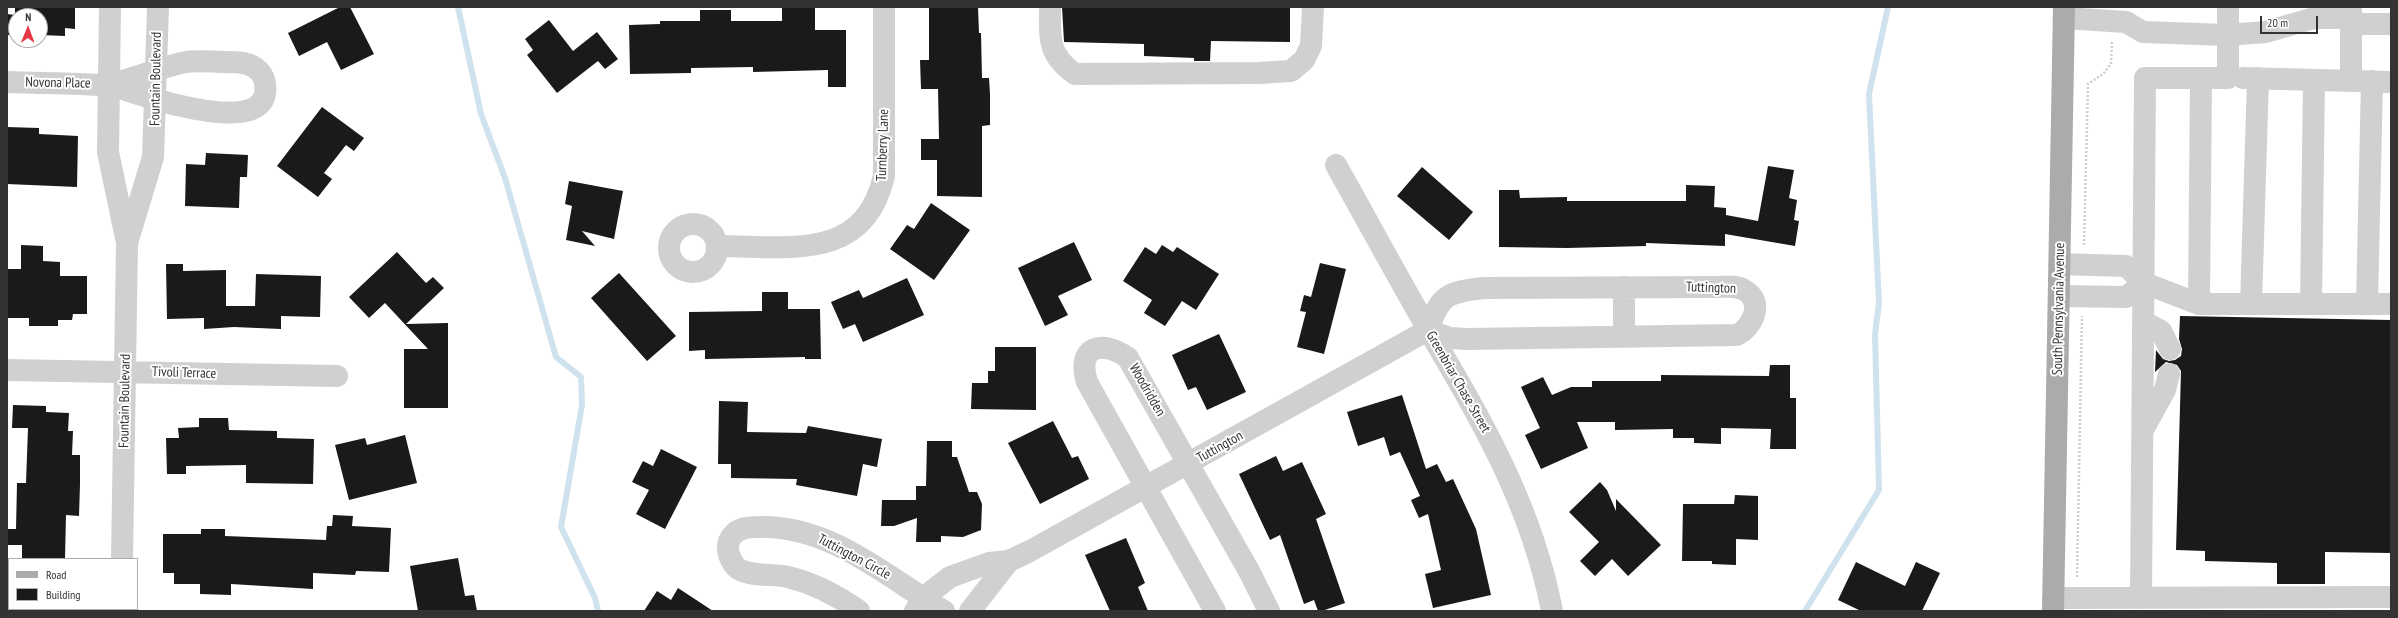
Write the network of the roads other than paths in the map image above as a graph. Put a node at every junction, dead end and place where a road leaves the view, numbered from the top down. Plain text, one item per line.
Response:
1 (110, 7) edge
2 (158, 7) edge
3 (884, 7) edge
4 (1050, 7) edge
5 (1313, 7) edge
6 (2228, 7) edge
7 (2064, 12) edge
8 (2126, 15) edge
9 (2351, 16) edge
10 (2391, 24) edge
11 (2226, 34) junction
12 (156, 71) junction
13 (2201, 78) junction
14 (2228, 78) junction
15 (2258, 78) junction
16 (2314, 80) junction
17 (2350, 81) junction
18 (2382, 81) edge
19 (7, 82) edge
20 (109, 84) junction
21 (156, 101) junction
22 (1336, 165) dead end
23 (127, 243) junction
24 (717, 246) dead end
25 (2060, 264) junction
26 (2144, 283) junction
27 (1624, 287) junction
28 (2059, 296) junction
29 (2199, 304) junction
30 (2251, 304) junction
31 (2310, 304) junction
32 (2367, 304) junction
33 (2391, 304) edge
34 (2144, 322) junction
35 (1428, 330) junction
36 (1624, 337) junction
37 (2170, 349) dead end
38 (7, 370) edge
39 (125, 372) junction
40 (2169, 374) dead end
41 (336, 376) dead end
42 (2143, 430) junction
43 (1189, 464) junction
44 (1146, 488) junction
45 (122, 558) edge
46 (1009, 561) junction
47 (2391, 597) edge
48 (2141, 598) junction
49 (2053, 604) edge
50 (919, 605) edge
51 (859, 611) edge
52 (944, 611) edge
53 (970, 611) edge
54 (1215, 611) edge
55 (1269, 611) edge
56 (1552, 611) edge

1 - 20 street, Fountain Boulevard
2 - 12 street, Fountain Boulevard
3 - 24 street, Turnberry Lane
4 - 5 street
6 - 11 street
7 - 8 street
7 - 25 main road, South Pennsylvania Avenue
8 - 11 street
9 - 10 street
9 - 11 street
9 - 17 street
11 - 14 street
12 - 20 street, Novona Place
12 - 21 street, Fountain Boulevard
12 - 21 street, Novona Place
13 - 14 street
13 - 26 street
13 - 29 street
14 - 15 street
15 - 16 street
15 - 30 street
16 - 17 street
16 - 31 street
17 - 18 street
18 - 32 street
19 - 20 street, Novona Place
20 - 21 street, Novona Place
20 - 23 street, Fountain Boulevard
21 - 23 street, Fountain Boulevard
22 - 35 street, Greenbriar Chase Street
23 - 39 street, Fountain Boulevard
25 - 26 street
25 - 28 main road, South Pennsylvania Avenue
26 - 28 street
26 - 29 street
26 - 34 street
27 - 35 street, Tuttington
27 - 36 street
27 - 36 street, Tuttington
28 - 49 main road, South Pennsylvania Avenue
29 - 30 street
30 - 31 street
31 - 32 street
32 - 33 street
34 - 37 street
34 - 42 street
35 - 36 street, Tuttington
35 - 43 street, Tuttington
35 - 56 street, Greenbriar Chase Street
38 - 39 street, Tivoli Terrace
39 - 41 street, Tivoli Terrace
39 - 45 street, Fountain Boulevard
40 - 42 street
42 - 48 street
43 - 44 street, Tuttington
43 - 44 street, Woodridden
43 - 55 street, Woodridden
44 - 46 street, Tuttington
44 - 54 street, Woodridden
46 - 50 street, Tuttington
46 - 53 street, Tuttington
47 - 48 street
48 - 49 street
50 - 51 street, Tuttington Circle
50 - 52 street, Tuttington Circle

